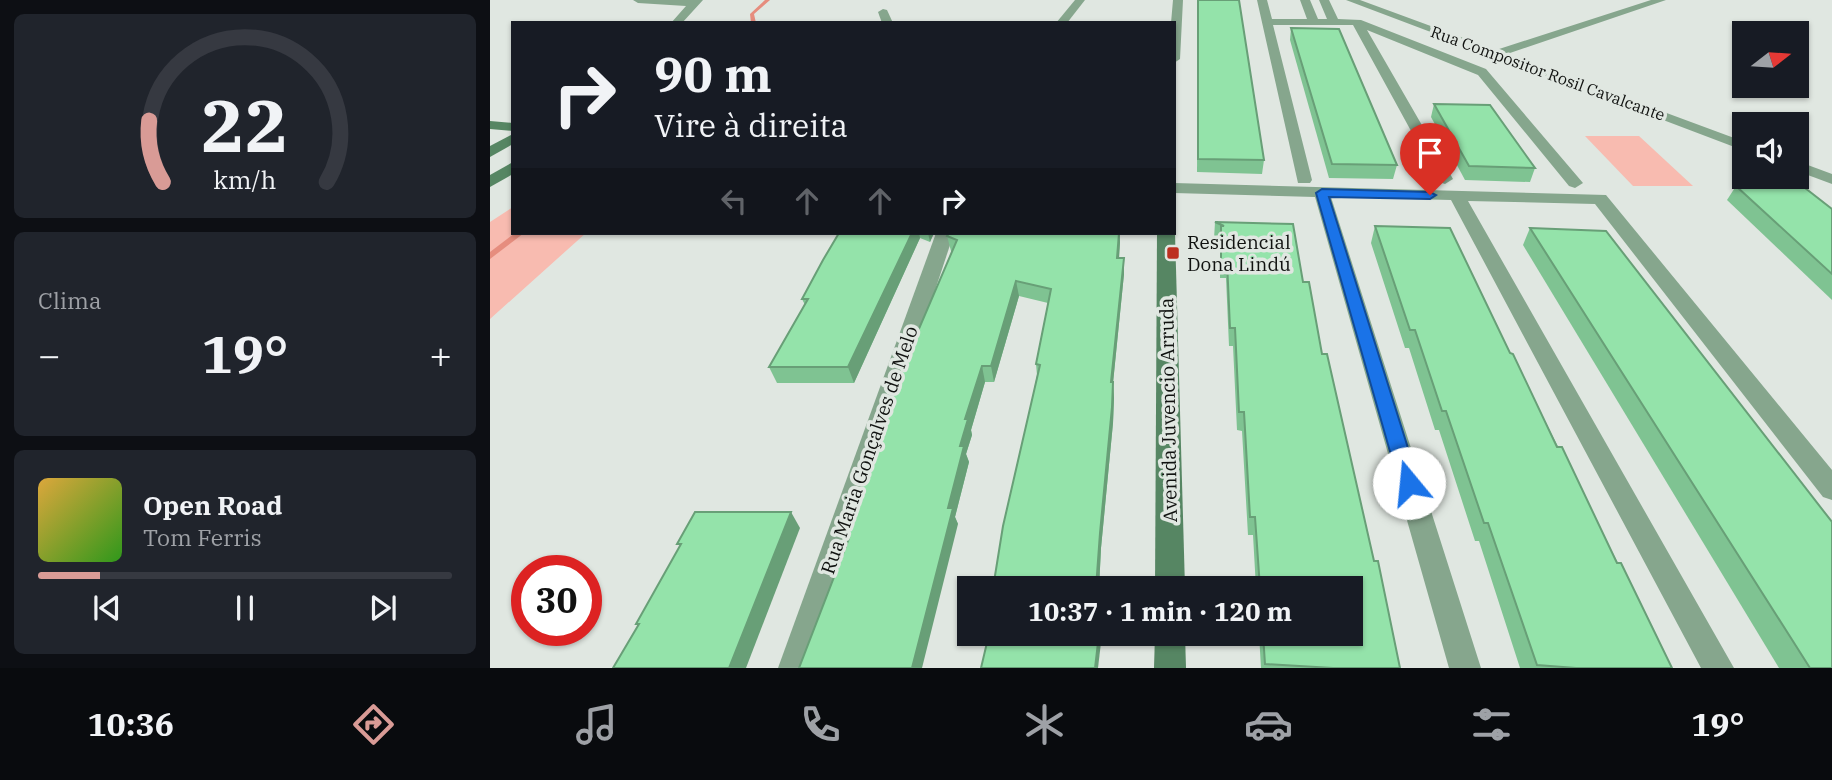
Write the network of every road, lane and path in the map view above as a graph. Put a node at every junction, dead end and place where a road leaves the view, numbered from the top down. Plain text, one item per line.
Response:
1 (638, 0) edge
2 (1080, 0) edge
3 (1178, 0) edge
4 (1262, 0) edge
5 (1305, 0) edge
6 (1324, 0) edge
7 (1351, 0) edge
8 (1661, 0) edge
9 (696, 2) edge
10 (678, 21) edge
11 (1062, 21) edge
12 (1267, 22) junction
13 (1314, 22) junction
14 (1334, 22) junction
15 (1357, 22) junction
16 (1176, 30) edge
17 (1496, 54) junction
18 (490, 125) edge
19 (511, 127) edge
20 (511, 139) edge
21 (1732, 142) edge
22 (490, 152) edge
23 (511, 168) edge
24 (1809, 170) edge
25 (1832, 179) edge
26 (490, 182) edge
27 (1574, 183) dead end
28 (1176, 188) edge
29 (1451, 188) junction
30 (1308, 189) junction
31 (1176, 199) edge
32 (944, 235) edge
33 (1166, 235) edge
34 (1832, 489) edge
35 (1170, 576) edge
36 (1170, 646) edge
37 (793, 668) edge
38 (1170, 668) edge
39 (1465, 668) edge
40 (1718, 668) edge

1 - 9 street
2 - 11 street
3 - 16 street
4 - 12 street
5 - 13 street
6 - 14 street
7 - 17 street, Rua Compositor Rosil Cavalcante
8 - 17 street
9 - 10 street
12 - 13 street
12 - 30 street
13 - 14 street
14 - 15 street
15 - 27 street
15 - 29 street
17 - 21 street, Rua Compositor Rosil Cavalcante
18 - 19 street
20 - 22 street
23 - 26 street
24 - 25 street
28 - 30 street
29 - 30 street
29 - 34 street
29 - 40 street
30 - 31 street
30 - 39 street
32 - 37 street, Rua Maria Gonçalves de Melo
33 - 35 street, Avenida Juvencio Arruda
36 - 38 street

